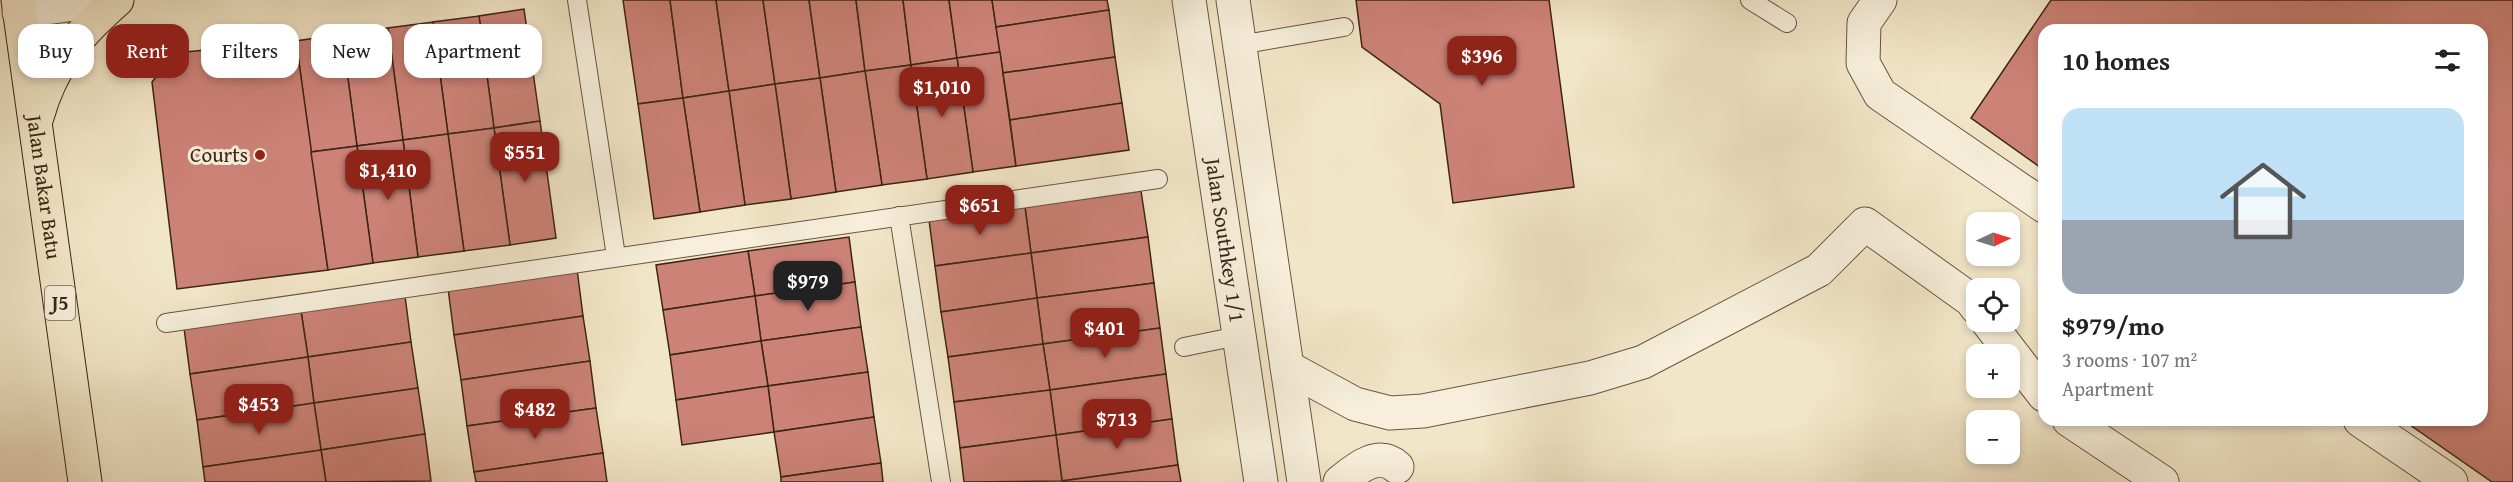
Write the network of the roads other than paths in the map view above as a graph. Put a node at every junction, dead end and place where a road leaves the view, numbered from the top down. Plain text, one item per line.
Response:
1 (101, 0) edge
2 (117, 0) edge
3 (577, 0) edge
4 (1189, 0) edge
5 (1233, 0) edge
6 (1750, 0) edge
7 (1880, 0) edge
8 (12, 6) edge
9 (1787, 22) dead end
10 (1344, 27) dead end
11 (1239, 45) junction
12 (35, 124) junction
13 (1158, 179) dead end
14 (2038, 202) edge
15 (899, 216) junction
16 (616, 256) junction
17 (1966, 296) edge
18 (166, 323) dead end
19 (1995, 332) edge
20 (1238, 336) junction
21 (1184, 347) dead end
22 (1287, 367) junction
23 (2038, 387) edge
24 (2078, 426) edge
25 (2369, 426) edge
26 (1397, 467) dead end
27 (85, 482) edge
28 (941, 482) edge
29 (1262, 482) edge
30 (1304, 482) edge
31 (1340, 482) edge
32 (2162, 482) edge
33 (2451, 482) edge

1 - 8 street
2 - 12 main road
3 - 16 lane
4 - 20 street, Jalan Southkey 1/1
5 - 11 street, Jalan Southkey 1/1
6 - 9 lane
7 - 14 street
8 - 12 main road, Jalan Bakar Batu / J5
10 - 11 lane
11 - 22 street, Jalan Southkey 1/1
12 - 27 main road, Jalan Bakar Batu / J5
13 - 15 lane
15 - 16 lane
15 - 28 lane
16 - 18 lane
17 - 22 street
19 - 23 street
20 - 21 lane
20 - 29 street, Jalan Southkey 1/1
22 - 30 street, Jalan Southkey 1/1
24 - 32 street
25 - 33 street
26 - 31 street

